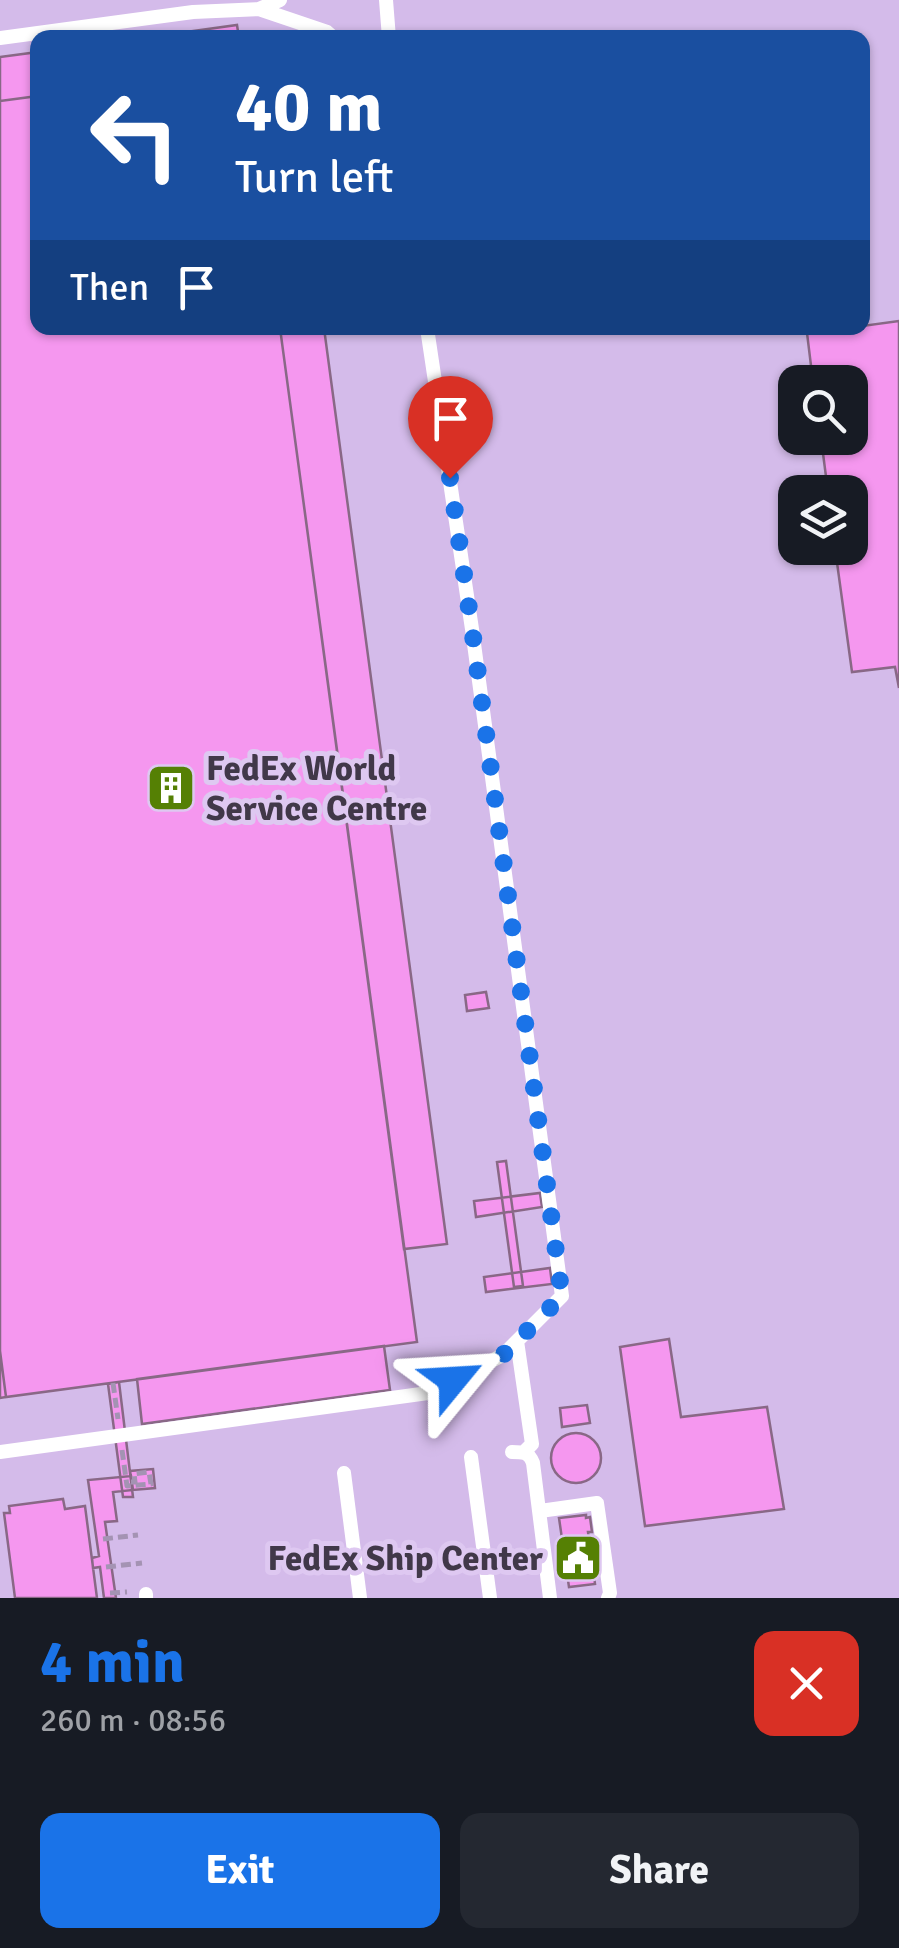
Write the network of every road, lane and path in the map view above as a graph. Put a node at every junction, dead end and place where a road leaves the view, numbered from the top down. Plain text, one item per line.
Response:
1 (280, 0) edge
2 (386, 0) edge
3 (259, 9) junction
4 (59, 30) edge
5 (321, 30) edge
6 (388, 30) edge
7 (30, 34) edge
8 (0, 38) edge
9 (429, 335) edge
10 (517, 1341) junction
11 (0, 1452) edge
12 (471, 1457) dead end
13 (344, 1473) dead end
14 (540, 1511) junction
15 (138, 1535) dead end
16 (103, 1539) dead end
17 (142, 1562) dead end
18 (106, 1566) dead end
19 (360, 1598) edge
20 (490, 1598) edge
21 (550, 1598) edge
22 (608, 1598) edge

1 - 3 lane
2 - 6 lane
3 - 4 lane
3 - 5 lane
7 - 8 lane
9 - 10 lane
10 - 11 lane
10 - 14 lane
12 - 20 lane
13 - 19 lane
14 - 21 lane
14 - 22 lane
15 - 16 path
17 - 18 path

